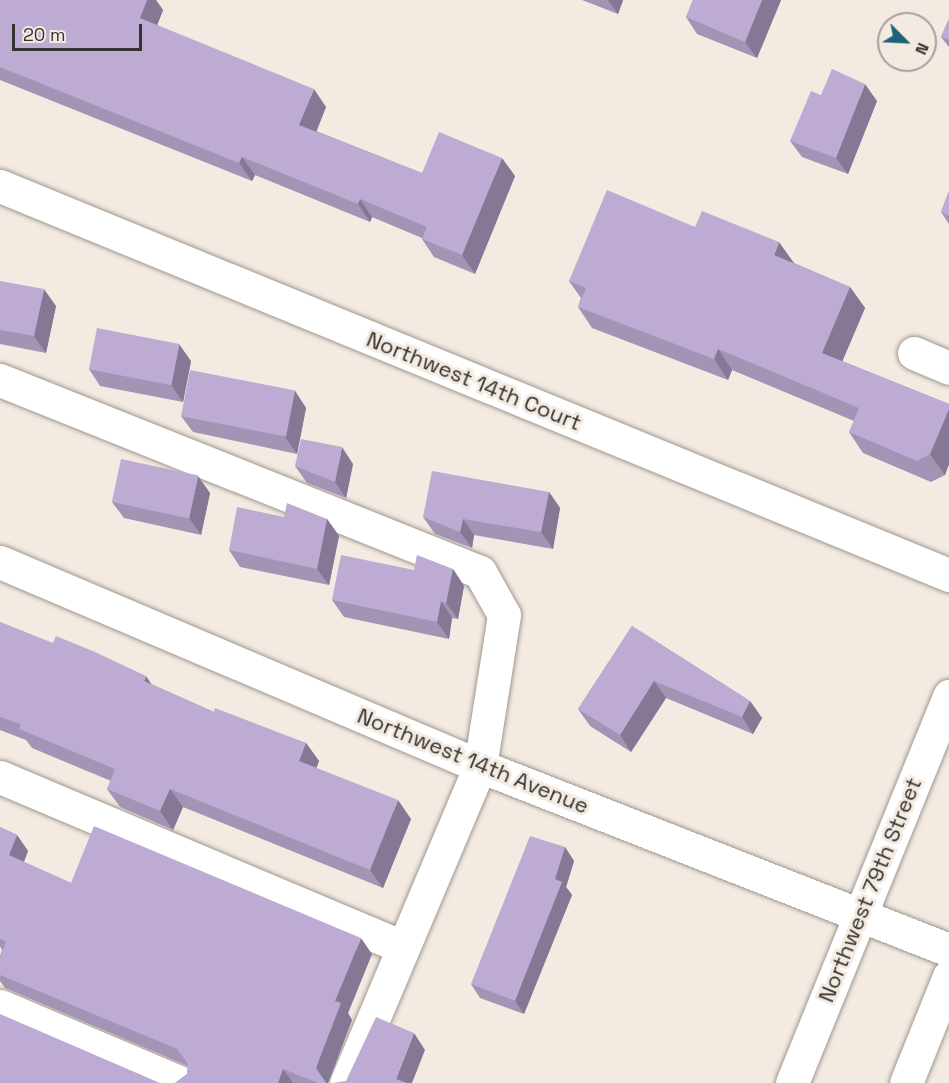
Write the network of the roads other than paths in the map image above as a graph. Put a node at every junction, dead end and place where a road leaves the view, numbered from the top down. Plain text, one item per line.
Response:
1 (0, 186) edge
2 (914, 353) dead end
3 (949, 368) edge
4 (0, 381) edge
5 (0, 562) edge
6 (949, 575) edge
7 (949, 696) edge
8 (480, 766) junction
9 (0, 777) edge
10 (860, 914) junction
11 (403, 947) junction
12 (949, 950) edge
13 (949, 976) edge
14 (0, 1006) edge
15 (182, 1083) edge
16 (346, 1083) edge
17 (792, 1083) edge
18 (906, 1083) edge

1 - 6 street, Northwest 14th Court
2 - 3 street
4 - 8 street
5 - 8 street, Northwest 14th Avenue
7 - 10 street, Northwest 79th Street
8 - 10 street, Northwest 14th Avenue
8 - 11 street
9 - 11 street
10 - 12 street, Northwest 14th Avenue
10 - 17 street, Northwest 79th Street
11 - 16 street
13 - 18 street
14 - 15 street

